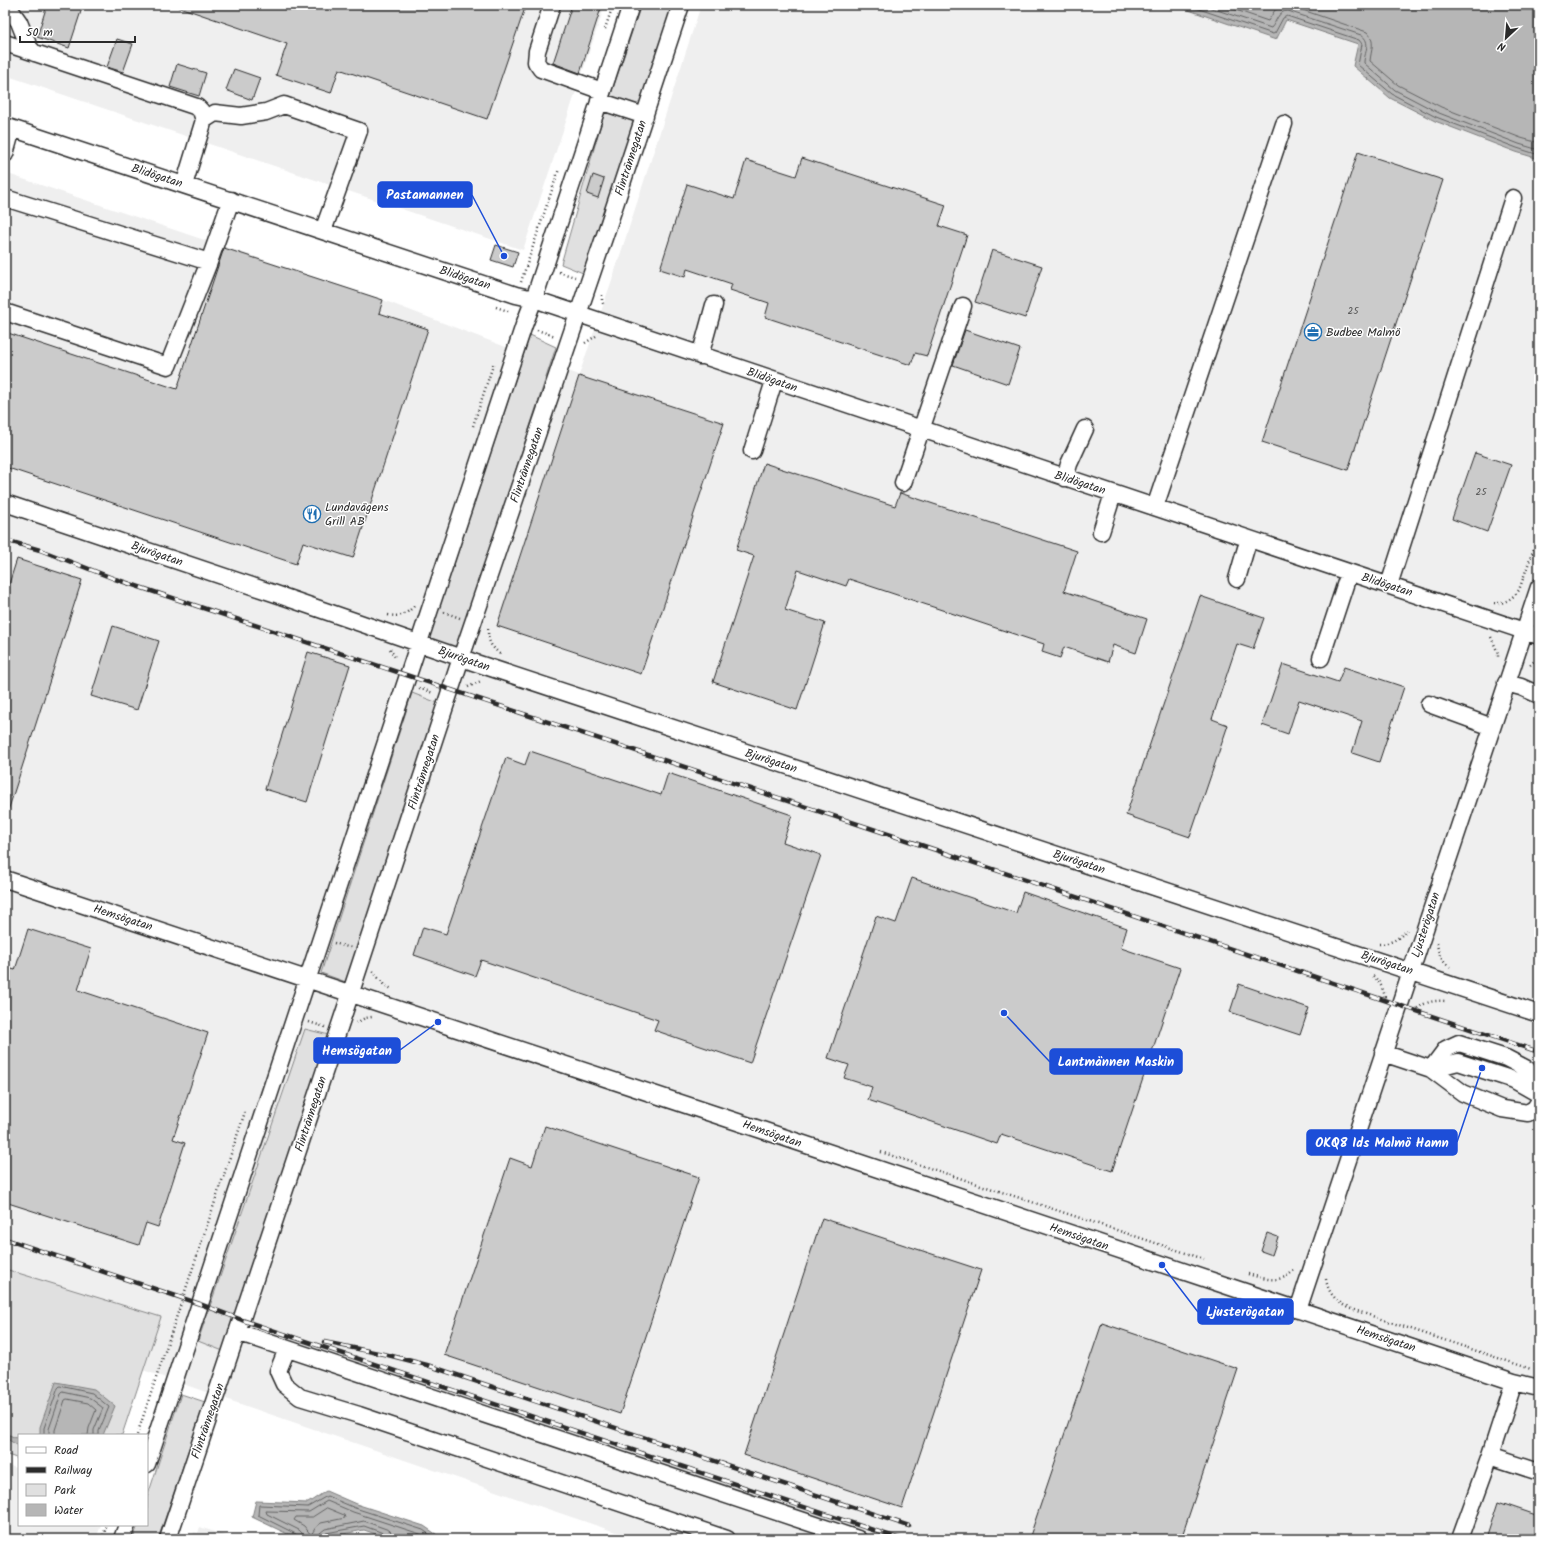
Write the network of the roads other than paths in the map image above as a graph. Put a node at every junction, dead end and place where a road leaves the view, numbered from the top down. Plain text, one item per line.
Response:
1 (7, 5) edge
2 (552, 5) edge
3 (631, 5) edge
4 (681, 5) edge
5 (5, 43) edge
6 (34, 53) junction
7 (600, 96) junction
8 (645, 116) junction
9 (204, 120) junction
10 (1284, 124) dead end
11 (9, 128) edge
12 (5, 154) edge
13 (184, 185) junction
14 (5, 198) edge
15 (1513, 198) dead end
16 (231, 200) junction
17 (323, 231) junction
18 (209, 262) junction
19 (534, 299) junction
20 (714, 305) dead end
21 (963, 306) dead end
22 (5, 312) edge
23 (578, 314) junction
24 (700, 356) junction
25 (774, 381) junction
26 (1085, 429) dead end
27 (921, 430) junction
28 (752, 451) dead end
29 (1066, 478) junction
30 (903, 483) dead end
31 (1113, 494) junction
32 (5, 503) edge
33 (1155, 507) junction
34 (1101, 532) dead end
35 (1250, 540) junction
36 (1349, 573) junction
37 (1237, 579) dead end
38 (1389, 585) junction
39 (1539, 587) edge
40 (1532, 634) edge
41 (418, 643) junction
42 (461, 658) junction
43 (1322, 658) dead end
44 (1513, 685) junction
45 (1539, 695) edge
46 (1429, 704) dead end
47 (1492, 727) junction
48 (5, 879) edge
49 (1411, 971) junction
50 (308, 978) junction
51 (351, 992) junction
52 (1539, 1014) edge
53 (1383, 1054) junction
54 (1431, 1069) junction
55 (1539, 1084) edge
56 (1539, 1098) edge
57 (1539, 1102) edge
58 (1298, 1310) junction
59 (237, 1332) junction
60 (287, 1349) junction
61 (1514, 1382) junction
62 (1539, 1388) edge
63 (1490, 1456) junction
64 (148, 1461) edge
65 (1539, 1472) edge
66 (127, 1526) edge
67 (122, 1539) edge
68 (168, 1539) edge
69 (727, 1539) edge
70 (858, 1539) edge
71 (1460, 1539) edge

1 - 6 street
2 - 7 street
3 - 7 street
4 - 8 street, Flintrännegatan
5 - 6 street
6 - 9 street
7 - 8 street
7 - 19 street
8 - 23 street, Flintrännegatan
9 - 13 street
9 - 17 street
10 - 33 street
11 - 12 street
11 - 13 street, Blidögatan
13 - 16 street, Blidögatan
14 - 18 street
15 - 38 street
16 - 17 street, Blidögatan
16 - 18 street
17 - 19 street, Blidögatan
18 - 22 street
19 - 23 street, Blidögatan
19 - 41 street
20 - 24 street
21 - 27 street
23 - 24 street, Blidögatan
23 - 42 street, Flintrännegatan
24 - 25 street, Blidögatan
25 - 27 street, Blidögatan
25 - 28 street
26 - 29 street
27 - 29 street, Blidögatan
27 - 30 street
29 - 31 street, Blidögatan
31 - 33 street, Blidögatan
31 - 34 street
32 - 41 street, Bjurögatan
33 - 35 street, Blidögatan
35 - 36 street, Blidögatan
35 - 37 street
36 - 38 street, Blidögatan
36 - 43 street
38 - 40 street, Blidögatan
39 - 40 street, Ljusterögatan
40 - 44 street, Ljusterögatan
41 - 42 street, Bjurögatan
41 - 50 street
42 - 49 street, Bjurögatan
42 - 51 street, Flintrännegatan
44 - 45 street
44 - 47 street, Ljusterögatan
46 - 47 street
47 - 49 street, Ljusterögatan
48 - 50 street, Hemsögatan
49 - 52 street, Bjurögatan
49 - 53 street, Ljusterögatan
50 - 51 street, Hemsögatan
50 - 64 street
51 - 58 street, Hemsögatan
51 - 59 street, Flintrännegatan
53 - 54 street
53 - 58 street, Ljusterögatan
54 - 55 street
54 - 56 street
54 - 57 street
58 - 61 street, Hemsögatan
59 - 60 street
59 - 68 street, Flintrännegatan
60 - 69 street
60 - 70 street
61 - 62 street, Hemsögatan
61 - 63 street
63 - 65 street
63 - 71 street
66 - 67 street

